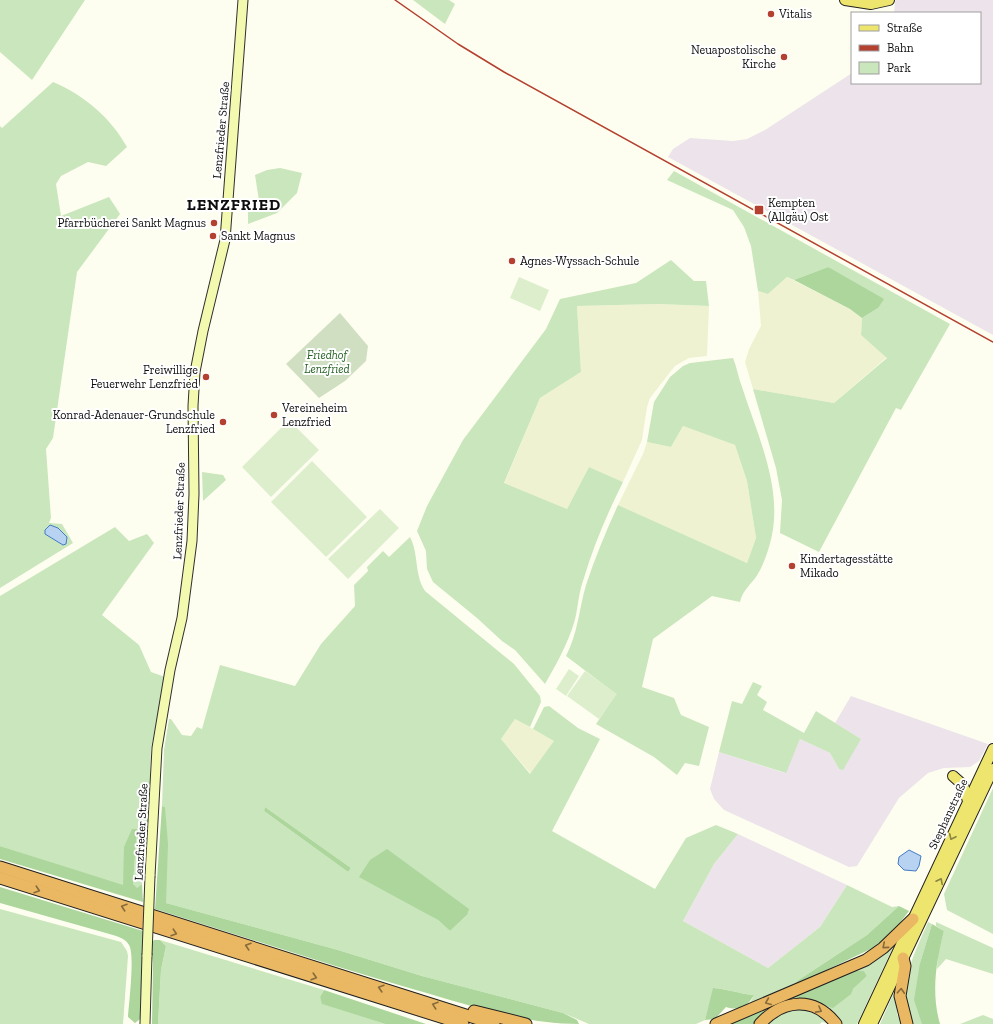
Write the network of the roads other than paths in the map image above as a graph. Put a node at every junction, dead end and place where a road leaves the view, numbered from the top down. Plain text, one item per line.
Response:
1 (243, 0) edge
2 (845, 0) edge
3 (890, 0) edge
4 (993, 749) edge
5 (993, 769) edge
6 (953, 776) dead end
7 (968, 801) junction
8 (0, 868) edge
9 (0, 878) edge
10 (913, 919) junction
11 (903, 958) junction
12 (452, 1011) junction
13 (439, 1017) junction
14 (145, 1024) edge
15 (451, 1024) edge
16 (463, 1024) edge
17 (494, 1024) edge
18 (526, 1024) edge
19 (716, 1024) edge
20 (760, 1024) edge
21 (836, 1024) edge
22 (864, 1024) edge
23 (872, 1024) edge
24 (907, 1024) edge

1 - 14 street, Lenzfrieder Straße, bridge
2 - 3 main road
4 - 7 main road, Stephanstraße
11 -> 5 main road, Stephanstraße
6 - 7 main road
7 -> 10 main road, Stephanstraße
12 -> 8 highway
9 -> 13 highway
10 -> 19 highway
10 - 22 main road, Stephanstraße
11 - 23 main road, Stephanstraße
24 -> 11 highway
12 - 17 highway
12 - 18 highway
13 - 15 highway
13 - 16 highway
20 -> 21 highway

